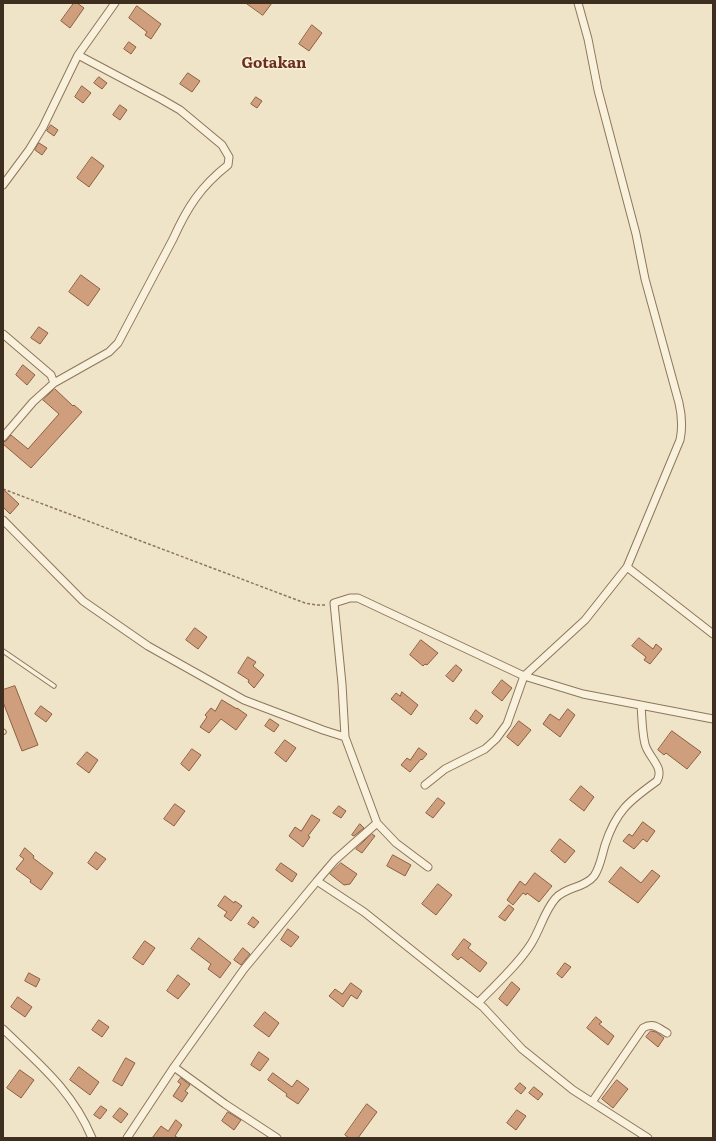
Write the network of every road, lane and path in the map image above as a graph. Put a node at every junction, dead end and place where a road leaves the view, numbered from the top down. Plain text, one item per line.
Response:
1 (115, 3) edge
2 (578, 3) edge
3 (78, 55) junction
4 (3, 185) edge
5 (3, 334) edge
6 (54, 383) junction
7 (3, 437) edge
8 (3, 488) edge
9 (3, 520) edge
10 (627, 567) junction
11 (334, 603) junction
12 (713, 634) edge
13 (3, 651) edge
14 (524, 676) junction
15 (54, 686) dead end
16 (641, 705) junction
17 (713, 720) edge
18 (346, 736) junction
19 (425, 786) dead end
20 (378, 823) junction
21 (428, 867) dead end
22 (317, 882) junction
23 (478, 1003) junction
24 (3, 1029) edge
25 (667, 1033) dead end
26 (174, 1067) junction
27 (592, 1102) junction
28 (92, 1138) edge
29 (127, 1138) edge
30 (276, 1138) edge
31 (648, 1138) edge

1 - 3 street
2 - 10 street
3 - 4 street
3 - 6 street
5 - 6 street
6 - 7 street
8 - 11 path
9 - 18 street
10 - 12 street
10 - 14 street
11 - 14 street
11 - 18 street
13 - 15 lane
14 - 16 street
14 - 19 street
16 - 17 street
16 - 23 street
18 - 20 street
20 - 21 street
20 - 22 street
22 - 23 street
22 - 26 street
23 - 27 street
24 - 28 street
25 - 27 street
26 - 29 street
26 - 30 street
27 - 31 street

